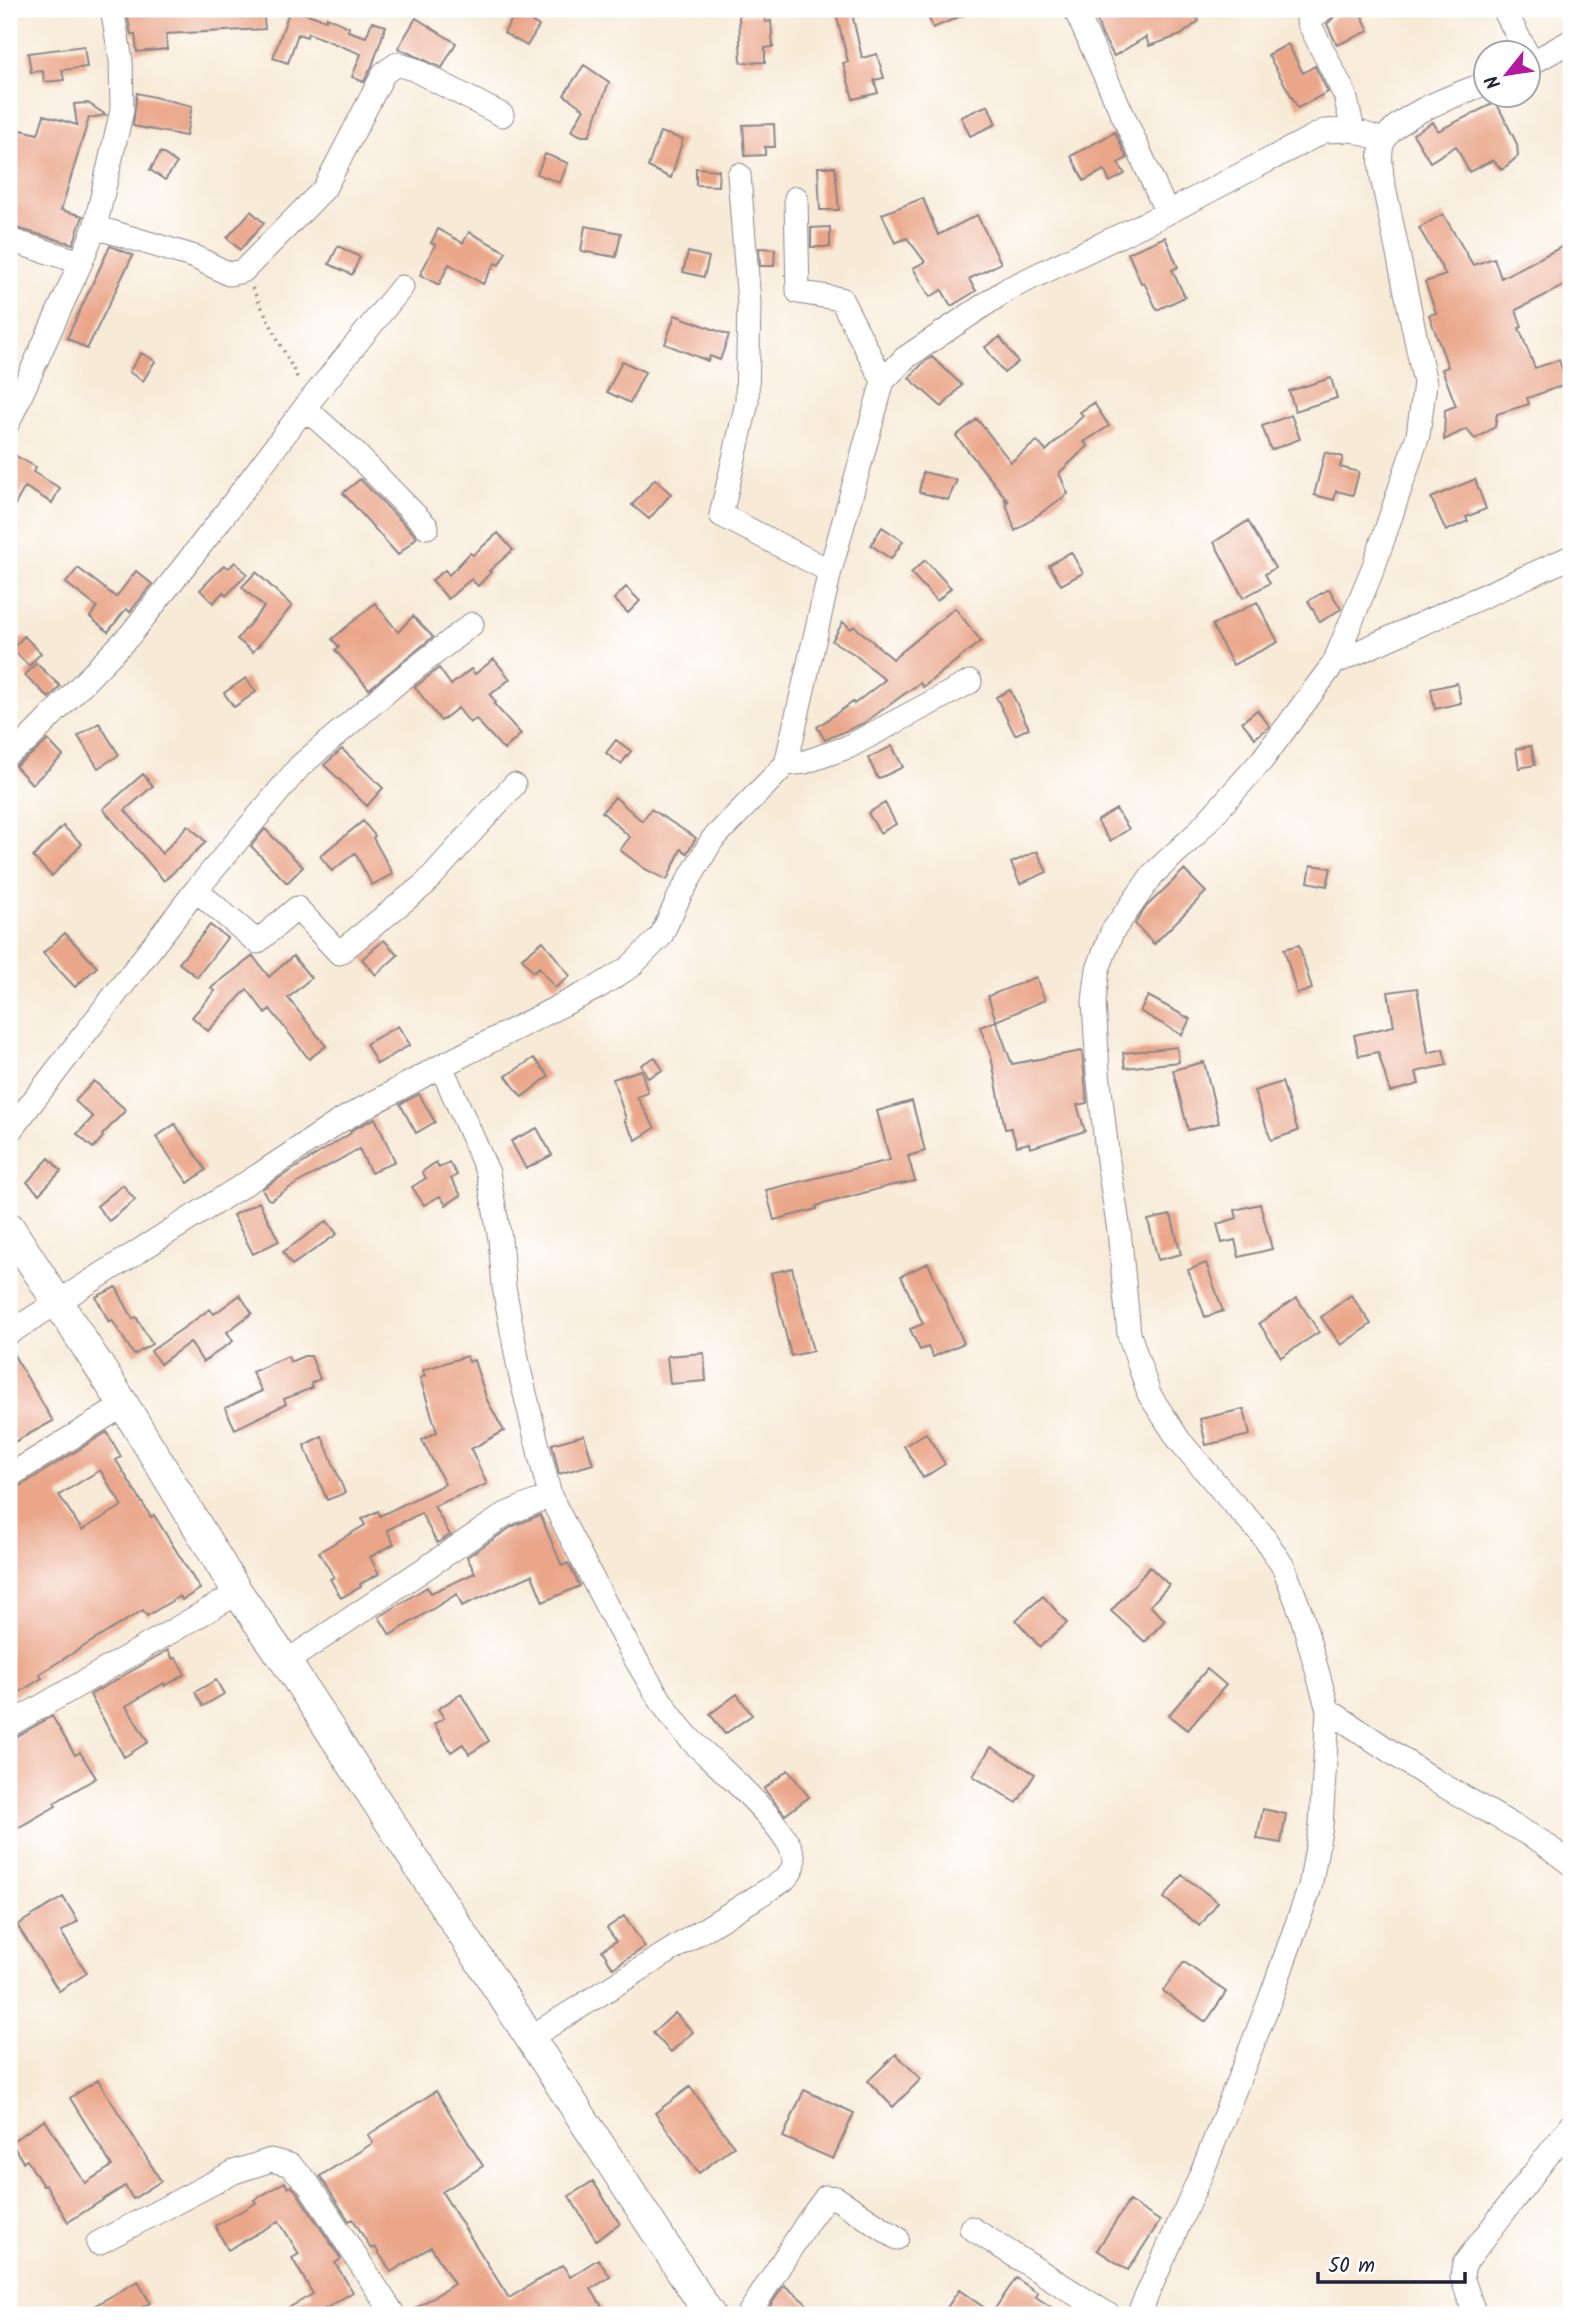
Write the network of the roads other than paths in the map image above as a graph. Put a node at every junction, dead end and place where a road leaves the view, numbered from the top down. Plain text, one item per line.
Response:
1 (112, 9) edge
2 (1075, 9) edge
3 (1323, 9) edge
4 (1504, 9) edge
5 (1518, 38) edge
6 (1571, 41) edge
7 (1542, 53) edge
8 (1472, 89) edge
9 (502, 115) dead end
10 (1353, 130) junction
11 (1383, 140) junction
12 (738, 175) dead end
13 (796, 198) dead end
14 (1167, 213) junction
15 (94, 227) junction
16 (9, 240) edge
17 (81, 262) junction
18 (402, 287) dead end
19 (883, 381) junction
20 (305, 407) junction
21 (9, 421) edge
22 (427, 527) dead end
23 (1571, 556) edge
24 (831, 571) junction
25 (472, 624) dead end
26 (1334, 663) junction
27 (970, 682) dead end
28 (9, 753) edge
29 (786, 764) junction
30 (514, 785) dead end
31 (196, 890) junction
32 (441, 1066) junction
33 (9, 1132) edge
34 (9, 1227) edge
35 (59, 1303) junction
36 (9, 1333) edge
37 (124, 1405) junction
38 (9, 1476) edge
39 (550, 1496) junction
40 (238, 1593) junction
41 (286, 1662) junction
42 (1328, 1710) junction
43 (9, 1725) edge
44 (1571, 1864) edge
45 (531, 2037) junction
46 (1571, 2125) edge
47 (971, 2228) dead end
48 (897, 2238) dead end
49 (98, 2243) dead end
50 (394, 2315) edge
51 (710, 2315) edge
52 (748, 2315) edge
53 (1109, 2315) edge
54 (1138, 2315) edge
55 (1475, 2315) edge

1 - 15 street
2 - 14 street
3 - 10 street
4 - 5 street
6 - 7 street
8 - 11 street
9 - 15 street
10 - 11 street
10 - 14 street
11 - 26 street
12 - 24 street
13 - 19 street
14 - 19 street
15 - 17 street
16 - 17 street
17 - 21 street
18 - 20 street
19 - 24 street
20 - 22 street
20 - 28 street
23 - 26 street
24 - 29 street
25 - 31 street
26 - 42 street
27 - 29 street
29 - 32 street
30 - 31 street
31 - 33 street
32 - 35 street
32 - 39 street
34 - 35 main road
35 - 36 street
35 - 37 main road
37 - 38 street
37 - 40 main road
39 - 41 street
39 - 45 street
40 - 41 main road
40 - 43 street
41 - 45 main road
42 - 44 street
42 - 54 street
45 - 51 main road
46 - 55 street
47 - 53 street
48 - 52 street
49 - 50 street

